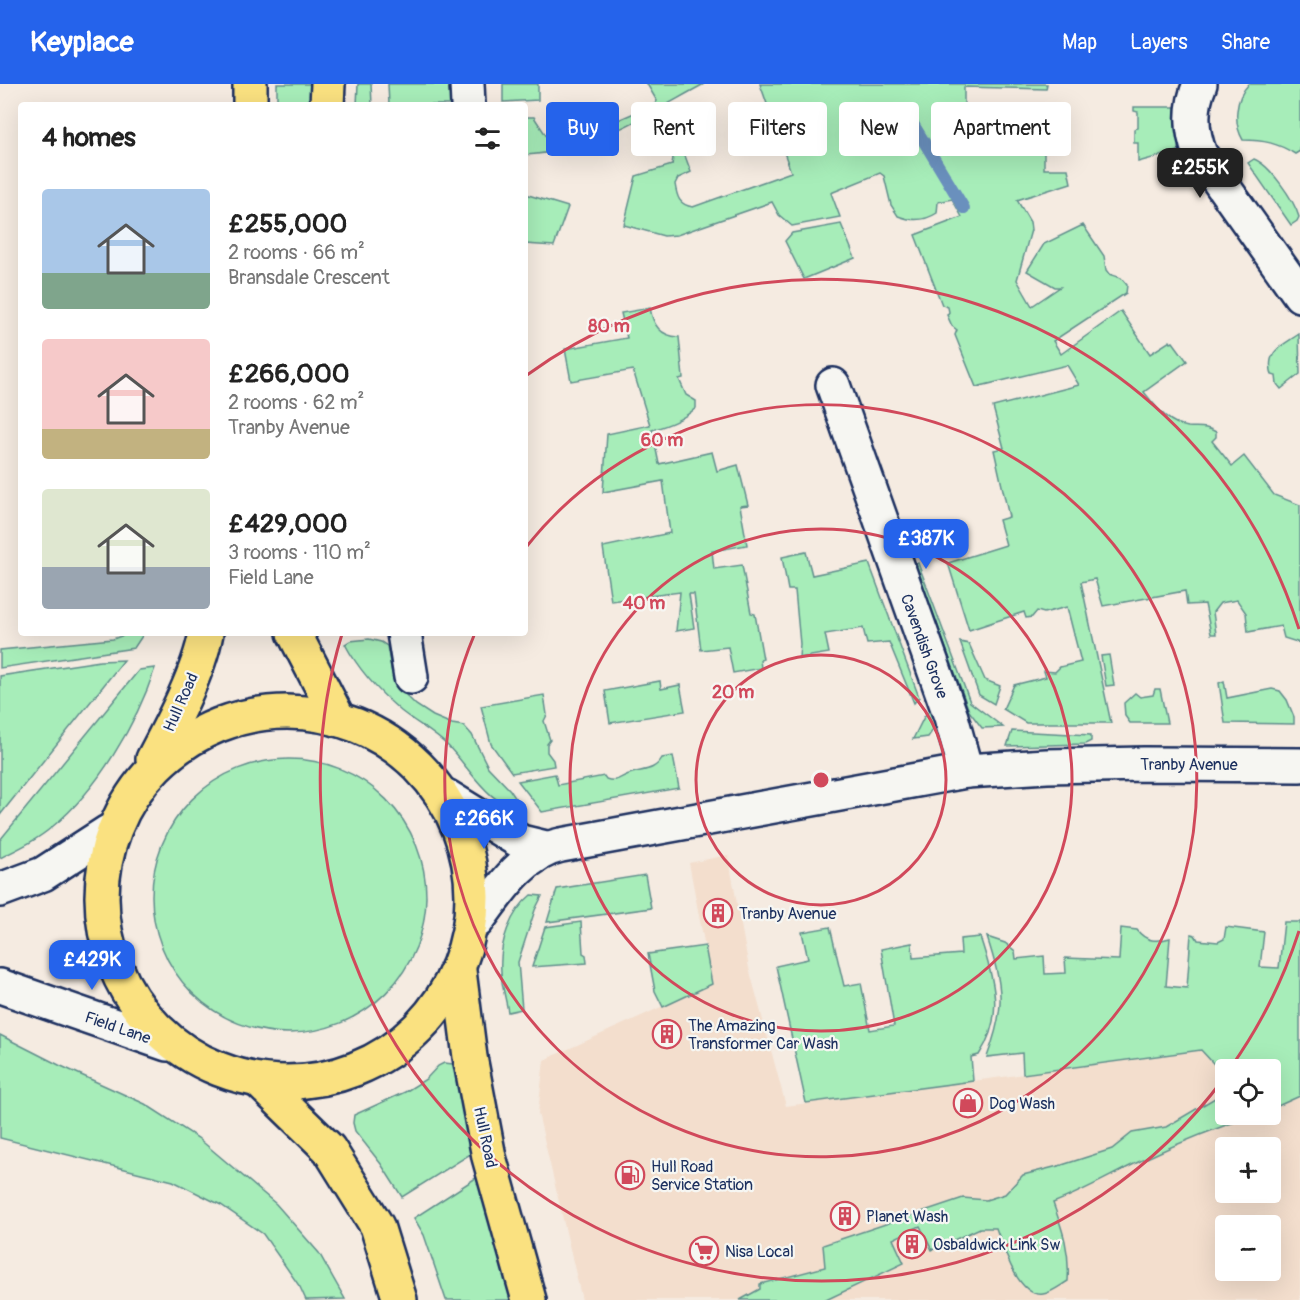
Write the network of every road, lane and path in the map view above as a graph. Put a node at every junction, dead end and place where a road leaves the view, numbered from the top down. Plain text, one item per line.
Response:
1 (250, 84) edge
2 (328, 84) edge
3 (467, 84) edge
4 (1200, 84) edge
5 (250, 102) edge
6 (327, 102) edge
7 (468, 102) edge
8 (1300, 295) edge
9 (833, 385) dead end
10 (206, 636) edge
11 (296, 636) edge
12 (404, 636) edge
13 (411, 677) dead end
14 (339, 720) junction
15 (1300, 765) edge
16 (149, 769) junction
17 (966, 771) junction
18 (446, 796) junction
19 (108, 832) junction
20 (546, 848) junction
21 (0, 890) edge
22 (477, 921) junction
23 (459, 971) junction
24 (0, 986) edge
25 (167, 1044) junction
26 (261, 1083) junction
27 (400, 1300) edge
28 (530, 1300) edge

1 - 5 main road
2 - 6 main road
3 - 7 street
4 - 8 street
9 - 17 street, Cavendish Grove
10 - 16 main road, Hull Road
11 - 14 main road
12 - 13 street
14 - 16 main road
14 - 18 main road
15 - 17 street, Tranby Avenue
16 - 19 main road
17 - 20 street, Tranby Avenue
18 - 20 street, Tranby Avenue
18 - 22 main road
19 - 21 street
19 - 25 main road
20 - 22 street, Tranby Avenue
22 - 23 main road
23 - 26 main road
23 - 28 main road, Hull Road
24 - 25 street, Field Lane
25 - 26 main road
26 - 27 main road

